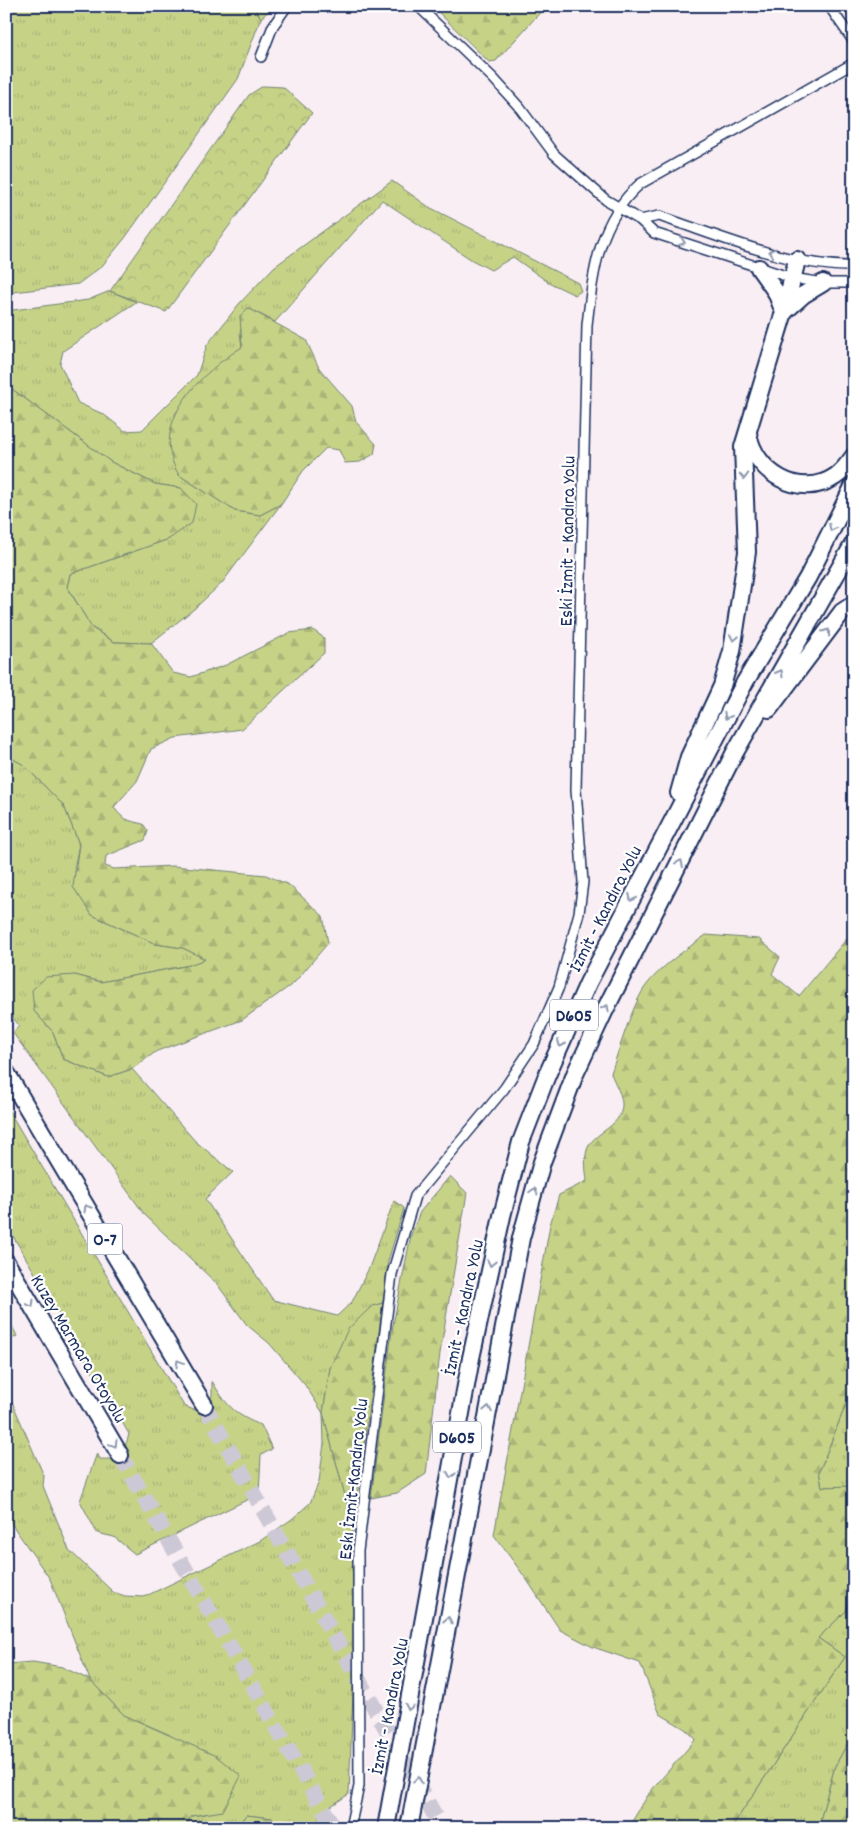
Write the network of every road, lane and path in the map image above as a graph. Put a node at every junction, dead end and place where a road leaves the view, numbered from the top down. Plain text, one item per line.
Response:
1 (287, 6) edge
2 (418, 6) edge
3 (829, 6) edge
4 (854, 42) edge
5 (261, 57) dead end
6 (854, 63) edge
7 (619, 207) junction
8 (640, 220) junction
9 (797, 260) junction
10 (854, 266) edge
11 (759, 268) junction
12 (792, 278) junction
13 (823, 283) junction
14 (854, 283) edge
15 (784, 312) junction
16 (748, 428) junction
17 (854, 456) edge
18 (854, 485) edge
19 (854, 543) edge
20 (854, 604) edge
21 (734, 754) junction
22 (670, 824) junction
23 (6, 1072) edge
24 (454, 1151) joint
25 (6, 1262) edge
26 (204, 1405) tunnel mouth
27 (120, 1455) tunnel mouth
28 (350, 1828) edge
29 (386, 1828) edge
30 (408, 1828) edge

1 - 5 street
2 - 7 street
3 - 4 street
6 - 7 street, Eski İzmit - Kandıra Yolu
7 - 8 street
7 - 24 street, Eski İzmit - Kandıra Yolu
9 -> 8 street
8 -> 11 street
9 - 10 street
9 - 12 highway
11 - 12 street
11 - 15 highway
12 - 13 street
12 - 15 highway
13 - 14 street
13 - 15 highway
15 - 16 highway
16 - 17 highway
16 -> 22 highway
18 -> 22 highway
21 -> 19 highway
21 -> 20 highway
30 -> 21 highway
22 -> 29 highway, İzmit - Kandıra Yolu / D605
26 -> 23 highway, O-7
24 - 28 street, Eskı İzmit-Kandıra Yolu
25 -> 27 highway, Kuzey Marmara Otoyolu

